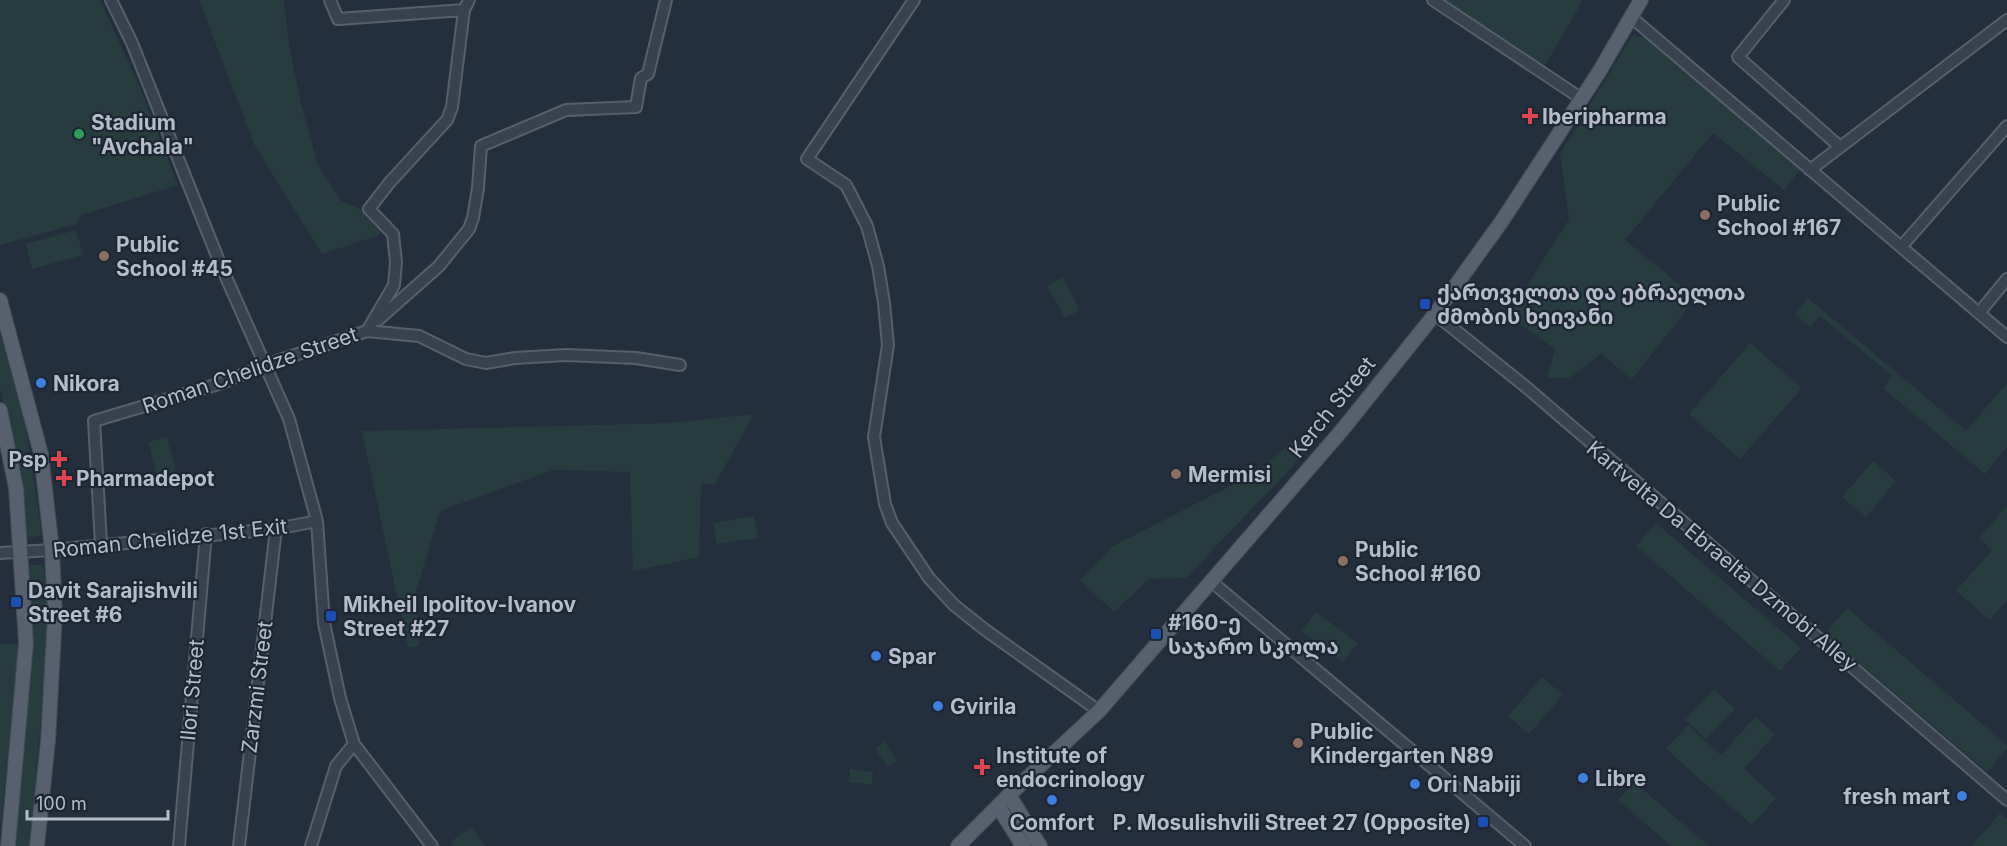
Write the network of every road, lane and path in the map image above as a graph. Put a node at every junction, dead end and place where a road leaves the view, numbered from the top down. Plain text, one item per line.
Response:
1 (111, 0) edge
2 (330, 0) edge
3 (666, 0) edge
4 (914, 0) edge
5 (1433, 0) edge
6 (1641, 0) edge
7 (1784, 0) edge
8 (466, 5) edge
9 (1631, 17) junction
10 (2007, 20) edge
11 (1582, 99) junction
12 (2007, 126) edge
13 (1839, 146) junction
14 (1810, 170) junction
15 (1901, 247) junction
16 (2007, 279) edge
17 (0, 300) edge
18 (1979, 313) junction
19 (1435, 314) junction
20 (367, 331) junction
21 (2007, 337) edge
22 (265, 365) junction
23 (680, 365) dead end
24 (0, 410) edge
25 (317, 520) junction
26 (276, 529) junction
27 (206, 534) junction
28 (101, 544) junction
29 (52, 550) junction
30 (0, 553) edge
31 (22, 553) junction
32 (1212, 582) junction
33 (1099, 711) junction
34 (354, 744) junction
35 (1009, 795) junction
36 (2007, 800) edge
37 (998, 806) junction
38 (1037, 845) edge
39 (8, 846) edge
40 (37, 846) edge
41 (179, 846) edge
42 (239, 846) edge
43 (311, 846) edge
44 (432, 846) edge
45 (958, 846) edge
46 (1023, 846) edge
47 (1525, 846) edge

1 - 22 street
2 - 8 street
3 - 20 street
4 - 33 street
5 - 11 street
6 - 9 main road, Kerch Street
7 - 13 street
8 - 20 street, Roman Chelidze Street
9 - 11 main road, Kerch Street
9 - 14 street
10 - 13 street
11 - 19 main road, Kerch Street
12 - 15 street
13 - 14 street
14 - 15 street
15 - 18 street
16 - 18 street
17 - 29 main road
18 - 21 street
19 - 32 main road, Kerch Street
19 - 36 street, Kartvelta Da Ebraelta Dzmobi Alley
20 - 22 street, Roman Chelidze Street
20 - 23 street
22 - 25 street
22 - 28 street, Roman Chelidze Street
24 - 31 main road
25 - 26 street, Roman Chelidze 1st Exit
25 - 34 street
26 - 27 street, Roman Chelidze 1st Exit
26 - 42 street, Zarzmi Street
27 - 28 street, Roman Chelidze 1st Exit
27 - 41 street, Ilori Street
28 - 29 street, Roman Chelidze 1st Exit
29 - 31 street, Roman Chelidze 1st Exit
29 - 40 main road
30 - 31 street, Roman Chelidze 1st Exit
31 - 39 main road
32 - 33 main road, Kerch Street
32 - 47 street
33 - 35 main road, Kerch Street
34 - 43 street
34 - 44 street
35 - 37 main road, Kerch Street
35 - 38 main road
37 - 45 main road, Kerch Street
37 - 46 main road

